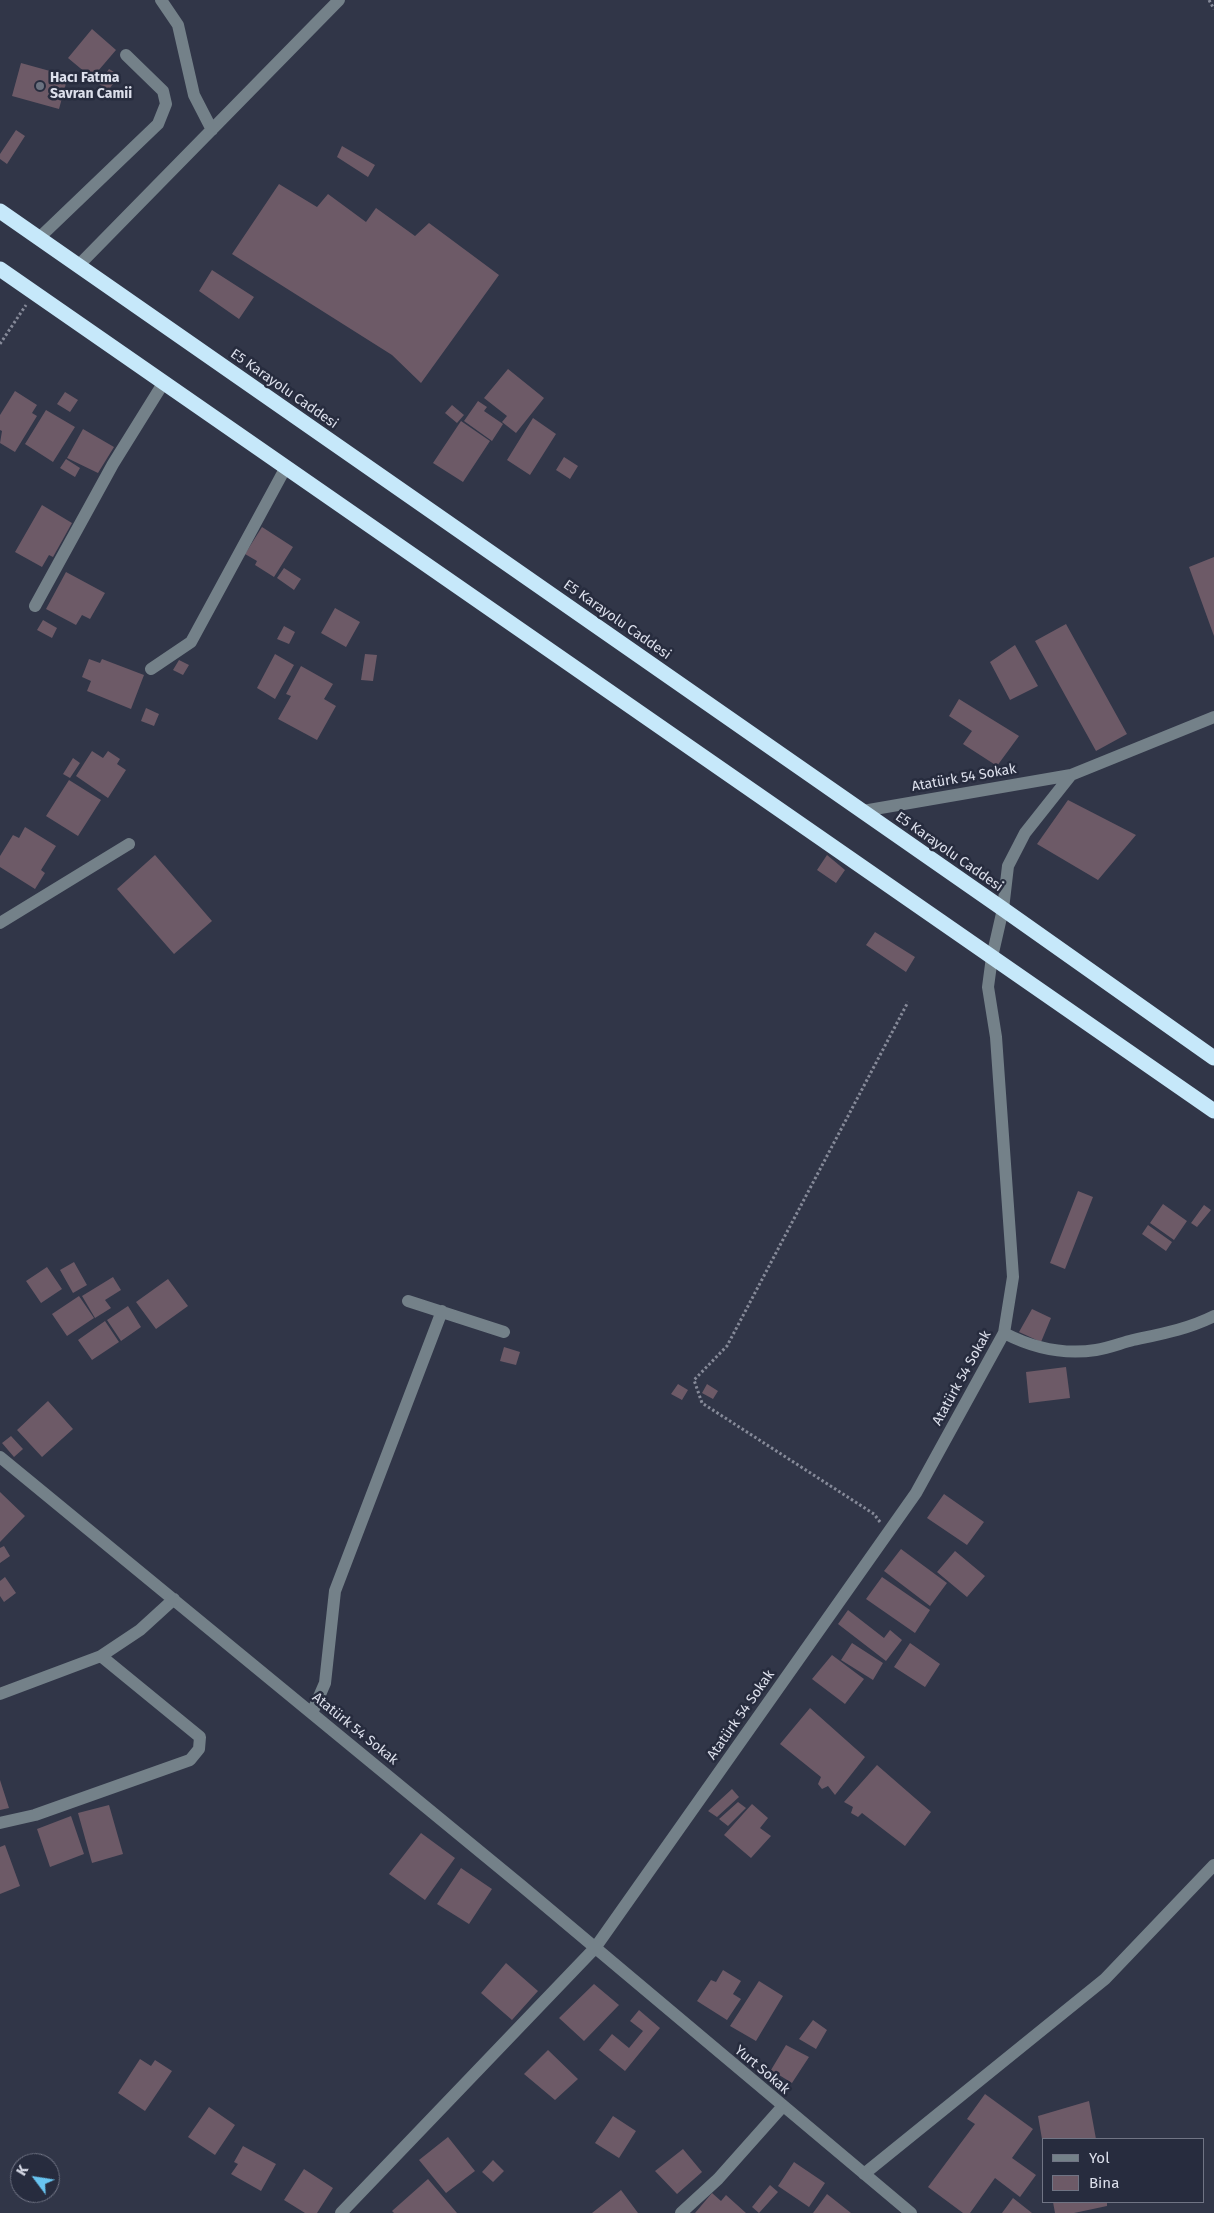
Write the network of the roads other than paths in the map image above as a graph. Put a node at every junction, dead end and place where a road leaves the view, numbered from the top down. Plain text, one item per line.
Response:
1 (161, 0) edge
2 (340, 0) edge
3 (126, 55) dead end
4 (212, 130) junction
5 (0, 211) edge
6 (39, 238) junction
7 (78, 266) junction
8 (1, 273) edge
9 (164, 382) junction
10 (286, 467) junction
11 (35, 606) dead end
12 (151, 669) dead end
13 (1214, 717) edge
14 (1071, 775) junction
15 (863, 811) junction
16 (129, 844) dead end
17 (1003, 909) junction
18 (0, 923) edge
19 (992, 957) junction
20 (1214, 1058) edge
21 (1214, 1111) edge
22 (408, 1301) dead end
23 (442, 1312) junction
24 (1214, 1316) edge
25 (504, 1332) dead end
26 (1004, 1333) junction
27 (0, 1457) edge
28 (174, 1599) junction
29 (101, 1656) junction
30 (0, 1694) edge
31 (312, 1713) junction
32 (0, 1823) edge
33 (1214, 1865) edge
34 (595, 1948) junction
35 (783, 2106) junction
36 (864, 2174) junction
37 (341, 2213) edge
38 (681, 2213) edge
39 (911, 2213) edge

1 - 4 street
2 - 4 street
3 - 6 street
4 - 7 street
5 - 6 highway, E5 Karayolu Caddesi
6 - 7 highway, E5 Karayolu Caddesi
7 - 15 highway, E5 Karayolu Caddesi
8 - 9 highway
9 - 10 highway
9 - 11 street
10 - 12 street
10 - 19 highway
13 - 14 street, Atatürk 54 Sokak
14 - 15 street, Atatürk 54 Sokak
14 - 17 street, Atatürk 54 Sokak
15 - 17 highway, E5 Karayolu Caddesi
16 - 18 street
17 - 19 street, Atatürk 54 Sokak
17 - 20 highway, E5 Karayolu Caddesi
19 - 21 highway
19 - 26 street, Atatürk 54 Sokak
22 - 23 street
23 - 25 street
23 - 31 street
24 - 26 street
26 - 34 street, Atatürk 54 Sokak
27 - 28 street, Atatürk 54 Sokak
28 - 29 street
28 - 31 street, Atatürk 54 Sokak
29 - 30 street
29 - 32 street
31 - 34 street, Atatürk 54 Sokak
33 - 36 street
34 - 35 street, Yurt Sokak
34 - 37 street
35 - 36 street, Yurt Sokak
35 - 38 street
36 - 39 street, Yurt Sokak

